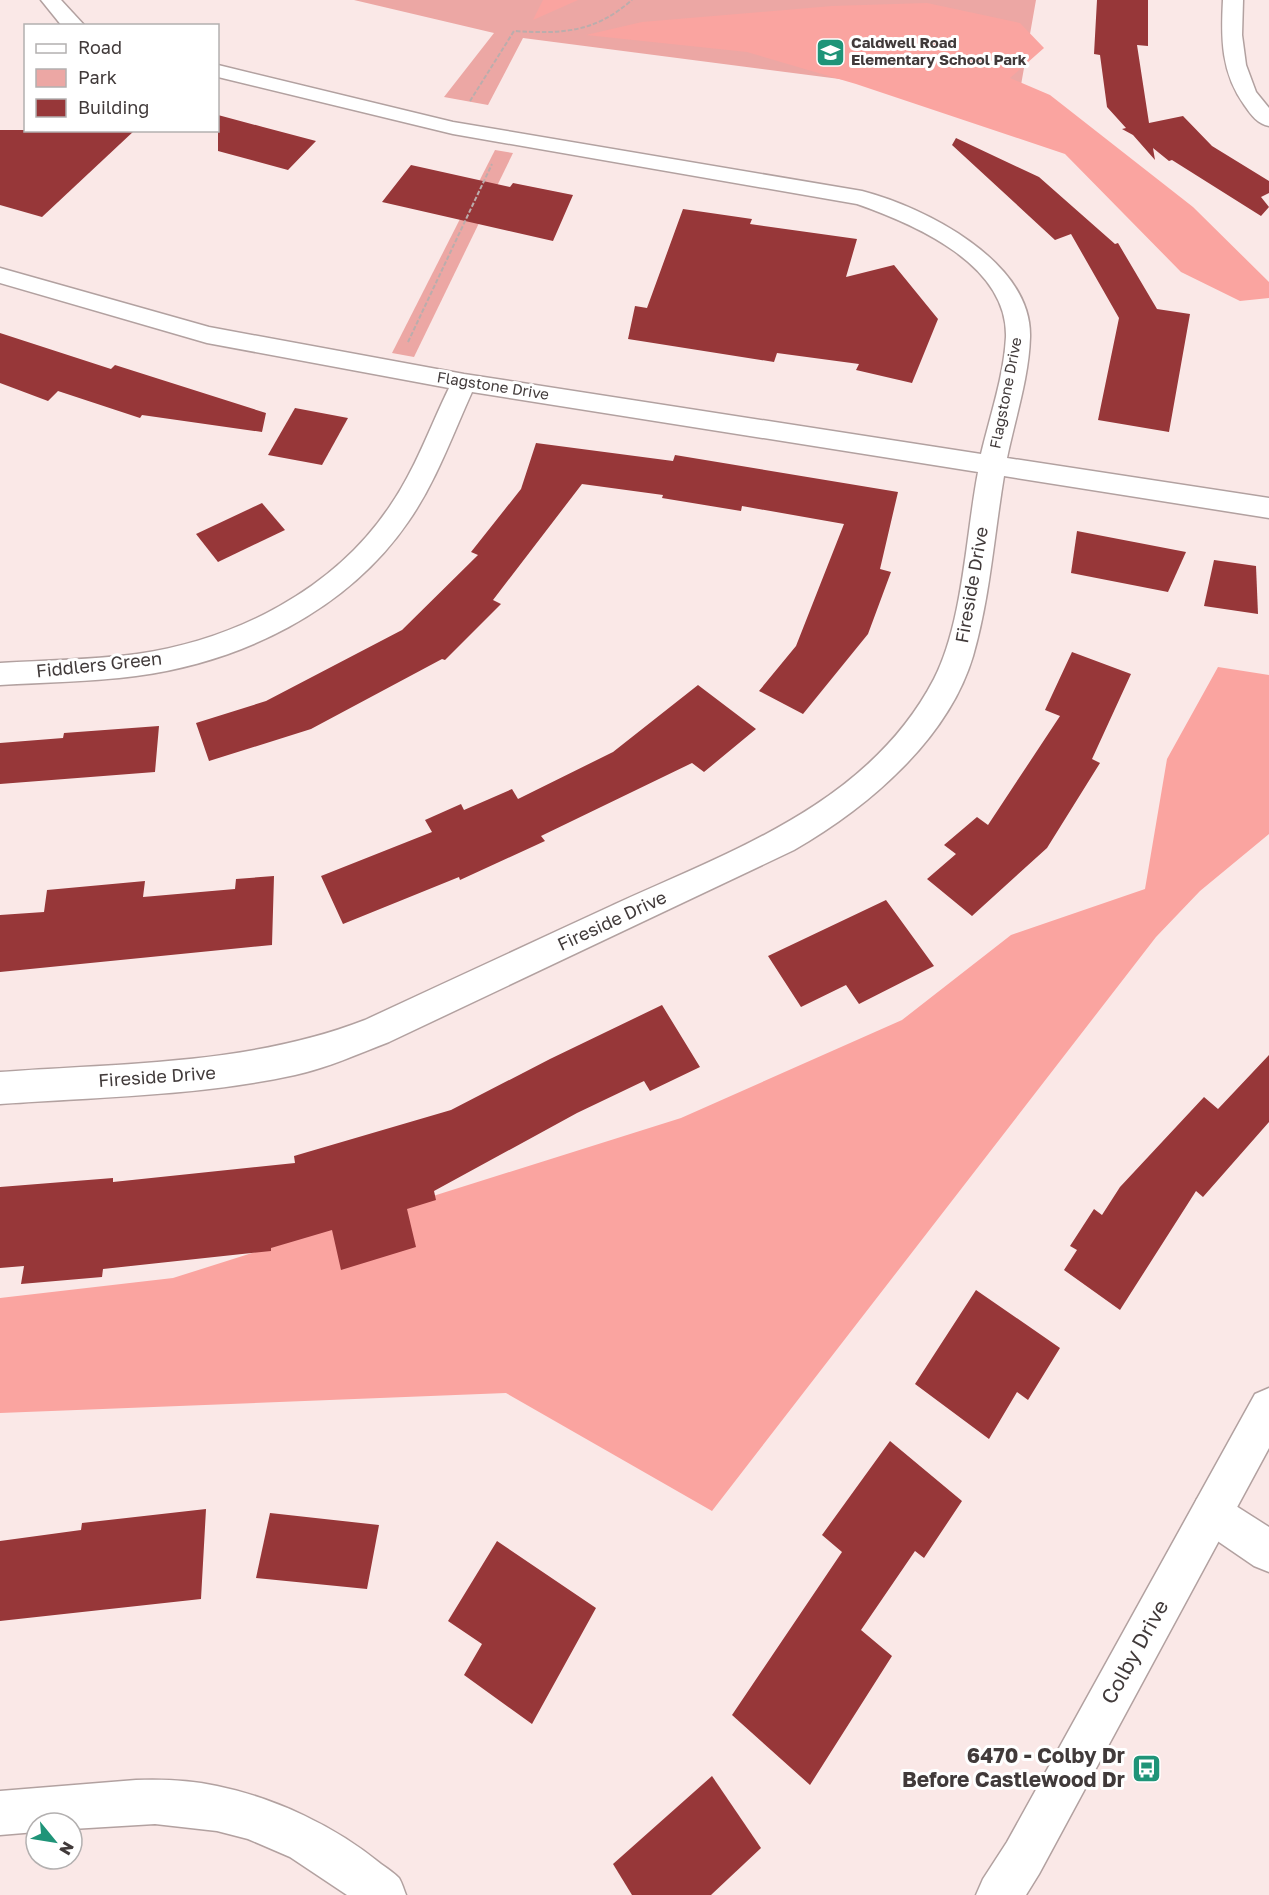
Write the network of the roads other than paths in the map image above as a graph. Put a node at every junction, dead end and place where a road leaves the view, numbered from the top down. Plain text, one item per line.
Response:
1 (51, 0) edge
2 (1233, 0) edge
3 (73, 24) edge
4 (219, 71) edge
5 (1269, 120) edge
6 (0, 275) edge
7 (464, 382) junction
8 (992, 465) junction
9 (1269, 508) edge
10 (0, 674) edge
11 (0, 1088) edge
12 (1269, 1408) edge
13 (1211, 1513) junction
14 (1269, 1551) edge
15 (0, 1813) edge
16 (383, 1895) edge
17 (999, 1895) edge

1 - 3 street
2 - 5 street
4 - 8 street, Flagstone Drive
6 - 7 street, Flagstone Drive
7 - 8 street, Flagstone Drive
7 - 10 street, Fiddlers Green
8 - 9 street, Flagstone Drive
8 - 11 street, Fireside Drive
12 - 13 street, Colby Drive
13 - 14 street
13 - 17 street, Colby Drive
15 - 16 street

